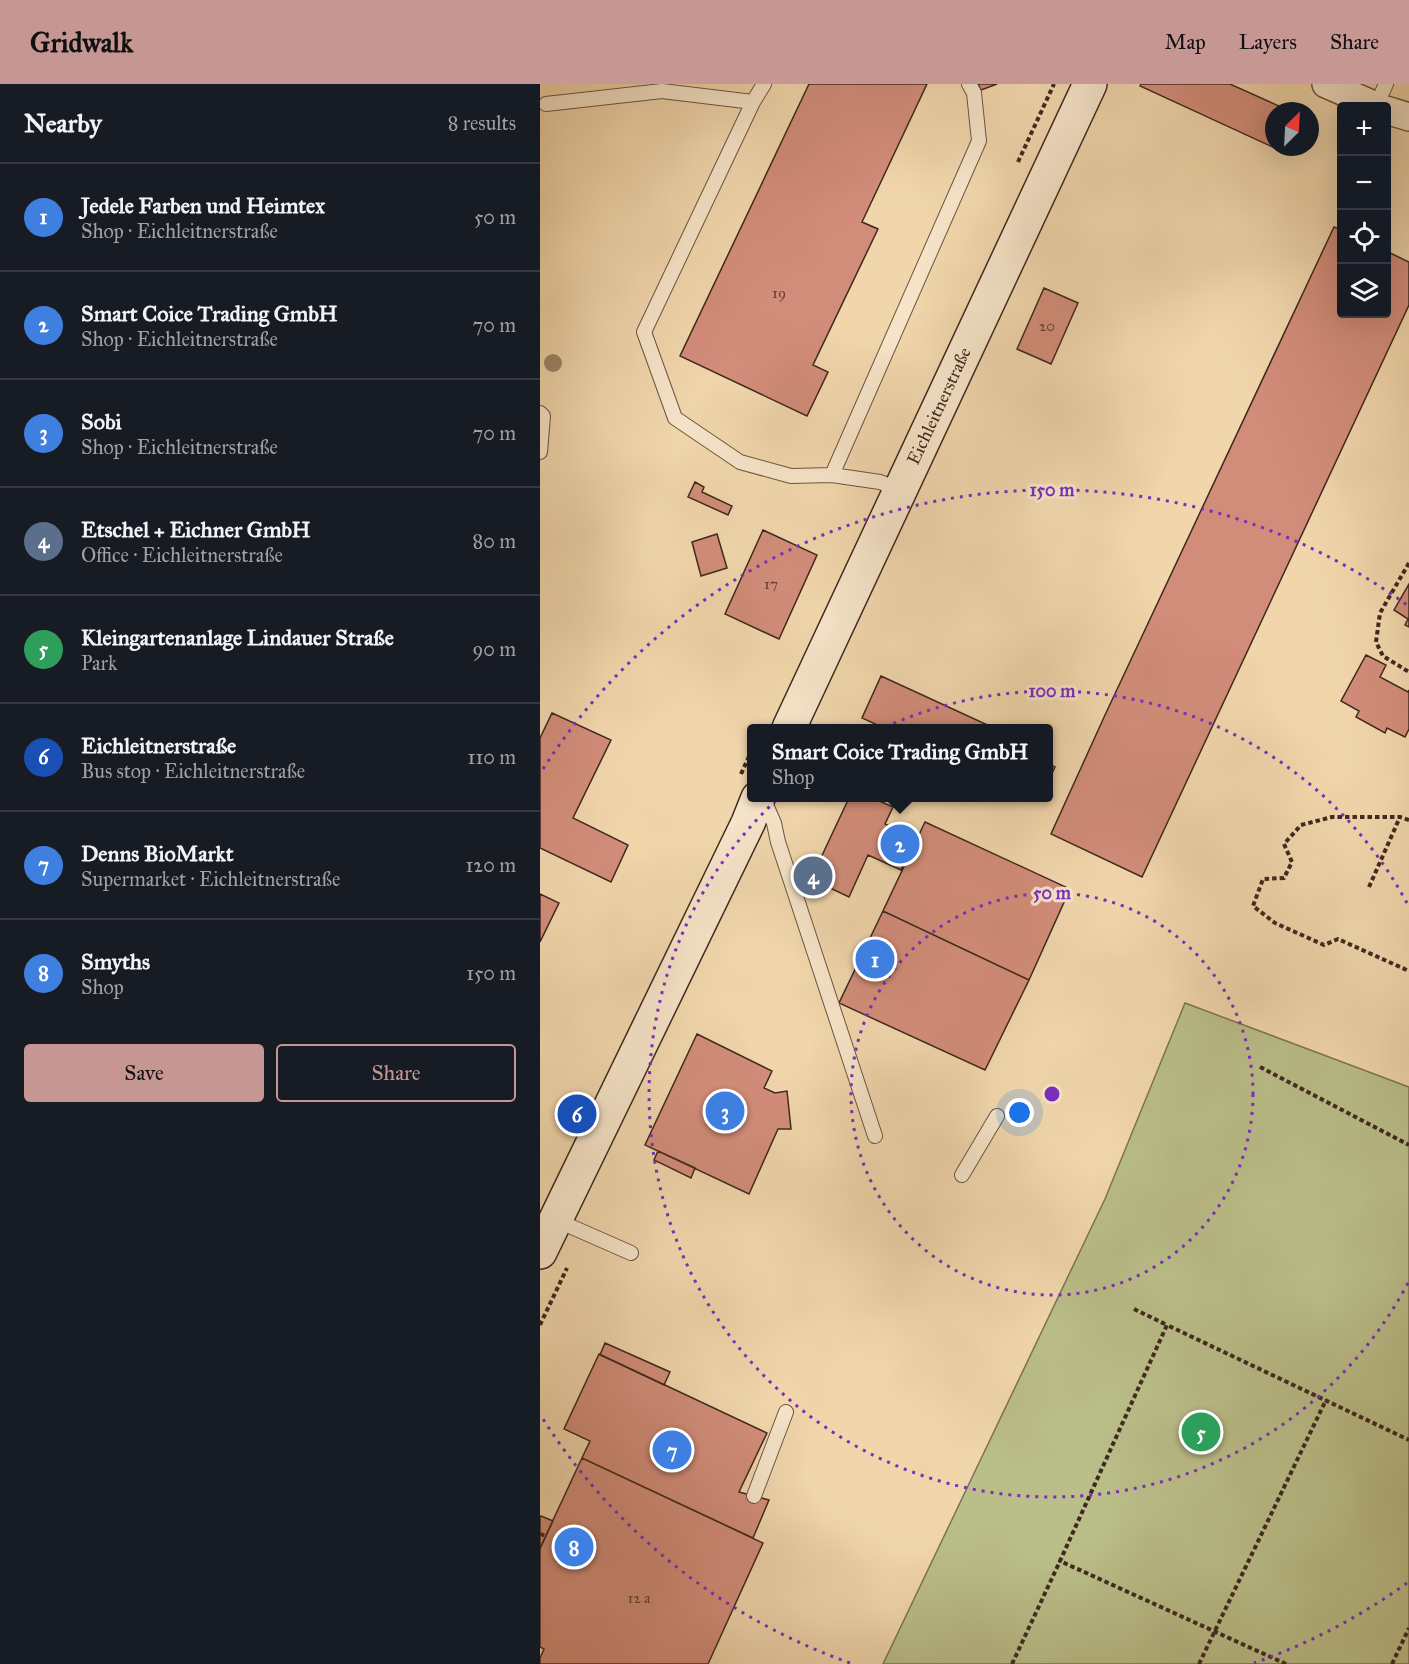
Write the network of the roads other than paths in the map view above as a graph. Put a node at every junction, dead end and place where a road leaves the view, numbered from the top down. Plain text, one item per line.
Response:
1 (764, 84) edge
2 (969, 84) edge
3 (1090, 84) edge
4 (1326, 84) edge
5 (1386, 84) edge
6 (753, 102) junction
7 (1367, 102) edge
8 (1378, 102) edge
9 (546, 104) dead end
10 (1391, 112) edge
11 (1409, 117) edge
12 (540, 413) edge
13 (540, 452) edge
14 (832, 475) junction
15 (900, 490) junction
16 (794, 724) edge
17 (757, 802) edge
18 (766, 802) edge
19 (997, 1116) dead end
20 (874, 1136) dead end
21 (962, 1175) dead end
22 (556, 1220) junction
23 (540, 1252) edge
24 (632, 1253) dead end
25 (786, 1412) dead end
26 (754, 1496) dead end

1 - 6 lane
2 - 14 lane
3 - 15 main road, Eichleitnerstraße
4 - 7 street
5 - 8 lane
6 - 9 lane
6 - 14 lane
10 - 11 street
12 - 13 lane
14 - 15 lane
15 - 16 main road, Eichleitnerstraße
17 - 22 main road
18 - 20 lane
19 - 21 lane
22 - 23 main road
22 - 24 lane
25 - 26 lane

